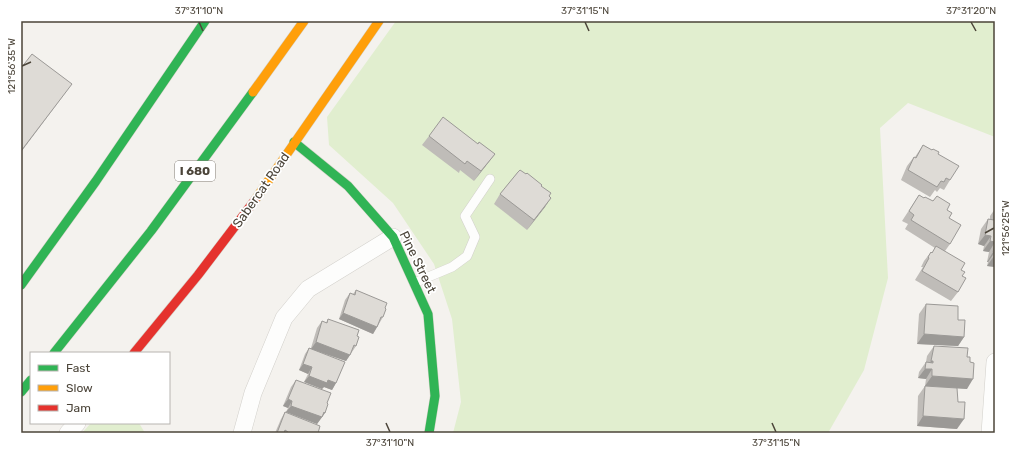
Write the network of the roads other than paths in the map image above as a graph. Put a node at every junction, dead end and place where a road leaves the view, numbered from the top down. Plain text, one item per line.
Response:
1 (205, 21) edge
2 (304, 21) edge
3 (379, 21) edge
4 (294, 142) junction
5 (490, 179) dead end
6 (393, 237) junction
7 (414, 283) junction
8 (21, 285) edge
9 (55, 352) edge
10 (135, 352) edge
11 (995, 362) edge
12 (30, 381) edge
13 (21, 392) edge
14 (75, 424) edge
15 (68, 433) edge
16 (242, 433) edge
17 (428, 433) edge
18 (990, 433) edge

1 - 8 main road
2 - 9 main road, I 680
3 - 4 main road, Sabercat Road
4 - 6 main road, Pine Street
4 - 10 main road, Sabercat Road
5 - 7 lane
6 - 7 main road, Pine Street
6 - 16 street
7 - 17 main road, Pine Street
11 - 18 street
12 - 13 main road
14 - 15 street

